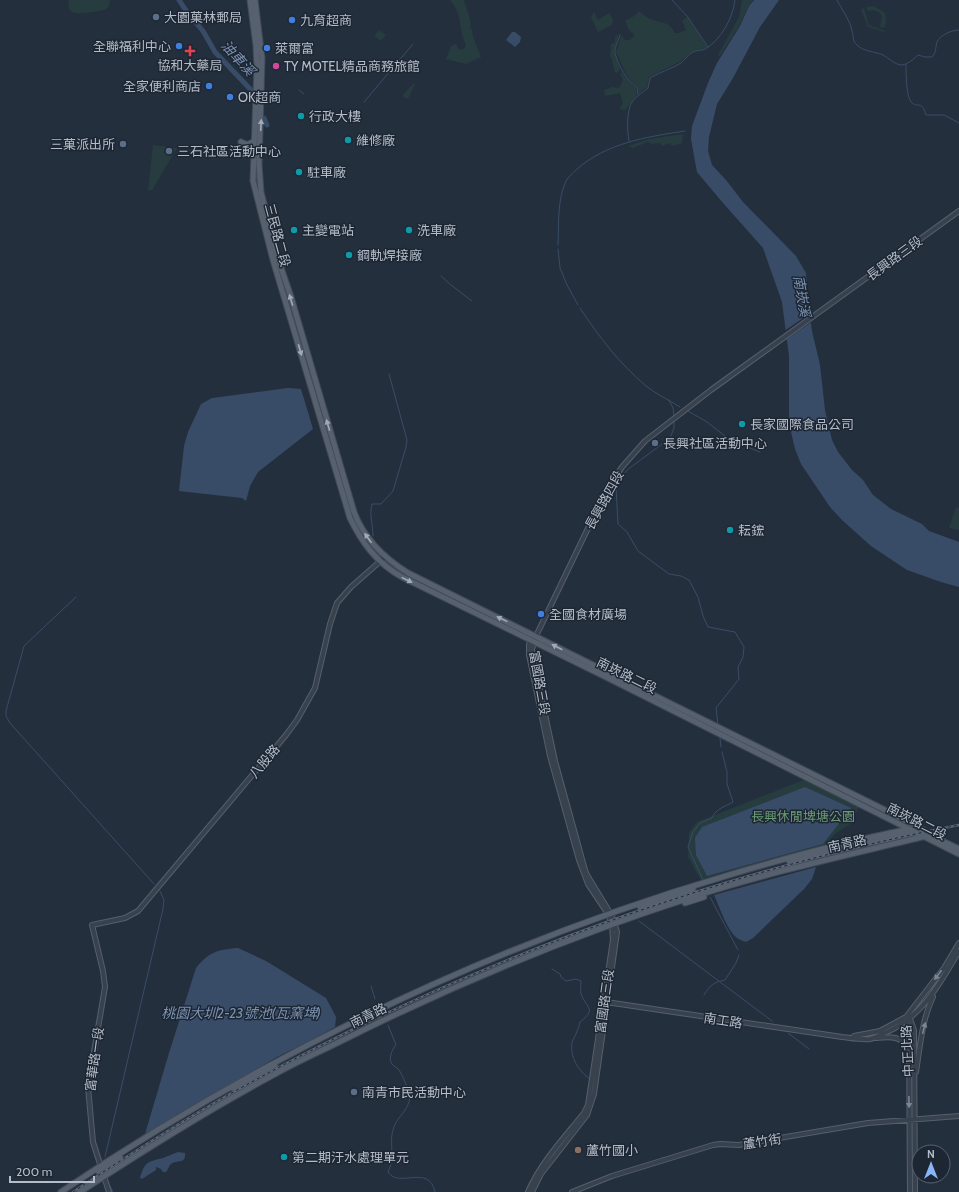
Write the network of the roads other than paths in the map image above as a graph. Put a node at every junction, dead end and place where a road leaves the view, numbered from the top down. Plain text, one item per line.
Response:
1 (250, 0) edge
2 (255, 0) edge
3 (254, 141) junction
4 (240, 142) dead end
5 (959, 211) edge
6 (786, 336) joint
7 (339, 462) joint
8 (335, 469) joint
9 (385, 557) junction
10 (381, 562) junction
11 (534, 639) junction
12 (920, 828) junction
13 (912, 831) junction
14 (930, 837) junction
15 (959, 849) edge
16 (959, 854) edge
17 (775, 865) junction
18 (760, 866) junction
19 (769, 875) junction
20 (761, 881) junction
21 (694, 900) junction
22 (680, 901) junction
23 (636, 904) junction
24 (623, 912) junction
25 (610, 915) junction
26 (92, 925) joint
27 (614, 925) junction
28 (959, 942) edge
29 (959, 951) edge
30 (517, 952) junction
31 (502, 955) junction
32 (512, 965) junction
33 (500, 967) junction
34 (939, 985) junction
35 (606, 1002) junction
36 (907, 1019) junction
37 (842, 1037) junction
38 (872, 1038) junction
39 (322, 1042) junction
40 (908, 1049) junction
41 (296, 1051) junction
42 (242, 1079) junction
43 (915, 1080) junction
44 (232, 1089) junction
45 (248, 1089) junction
46 (238, 1098) junction
47 (959, 1116) edge
48 (909, 1120) junction
49 (915, 1120) junction
50 (190, 1126) junction
51 (574, 1128) junction
52 (176, 1131) junction
53 (100, 1167) junction
54 (105, 1178) junction
55 (61, 1192) edge
56 (67, 1192) edge
57 (80, 1192) edge
58 (86, 1192) edge
59 (109, 1192) edge
60 (528, 1192) edge
61 (532, 1192) edge
62 (572, 1192) edge
63 (910, 1192) edge
64 (915, 1192) edge

1 - 3 main road, 三民路二段
7 -> 2 main road, 三民路二段
3 - 4 main road
3 -> 8 main road, 三民路二段
5 - 6 street, 長興路三段
6 - 11 street, 長興路四段
9 -> 7 main road, 南崁路二段
8 - 10 main road, 南崁路二段
9 - 10 street, 八股路
11 -> 9 main road, 南崁路二段
10 -> 11 main road, 南崁路二段
10 - 26 street, 八股路
12 -> 11 main road, 南崁路二段
11 - 13 main road, 南崁路二段
11 - 25 street, 富國路三段
12 - 13 main road, 南青路
12 - 14 main road, 南崁路二段
13 - 14 main road, 南崁路二段
13 - 17 main road, 南青路
13 - 18 main road
14 - 15 main road, 南崁路二段
14 - 16 main road, 南崁路二段
14 - 19 main road, 南青路
14 - 20 main road
17 - 18 main road, 南青路
17 - 24 main road, 南青路
18 - 23 main road
19 - 20 main road, 南青路
19 - 22 main road, 南青路
20 - 21 main road
21 - 22 main road, 南青路
21 - 27 main road
22 - 27 main road, 南青路
23 - 24 main road, 南青路
23 - 25 main road
24 - 25 main road, 南青路
25 - 27 street, 富國路三段
25 - 30 main road, 南青路
25 - 31 main road
26 - 53 street, 富華路一段
27 - 32 main road
27 - 33 main road, 南青路
27 - 35 street, 富國路三段
28 -> 36 street, 南工路
29 - 34 street, 南工路
30 - 31 main road, 南青路
30 - 39 main road, 南青路
31 - 41 main road
32 - 33 main road, 南青路
32 - 46 main road
33 - 45 main road, 南青路
34 - 36 street, 南工路
43 -> 34 street
35 - 37 street, 南工路
35 - 51 street, 富國路三段
36 - 37 street, 南工路
36 - 38 street, 南工路
36 - 40 street, 中正北路
36 - 43 street, 中正北路
37 - 38 street, 南工路
38 - 40 street
39 - 41 main road, 南青路
39 - 44 main road, 南青路
40 -> 48 street, 中正北路
41 - 42 main road
42 - 44 main road, 南青路
42 - 53 main road
43 - 49 street, 中正北路
44 - 53 main road, 南青路
45 - 46 main road, 南青路
45 - 52 main road, 南青路
46 - 50 main road
47 - 49 street, 蘆竹街
48 - 49 street, 蘆竹街
48 - 62 street, 蘆竹街
48 - 63 street, 中正北路
49 - 64 street, 中正北路
50 - 52 main road, 南青路
50 - 54 main road
51 - 60 street
51 - 61 street
52 - 54 main road, 南青路
53 - 54 street, 富華路一段
53 - 55 main road
53 - 56 main road, 南青路
54 - 57 main road, 南青路
54 - 58 main road
54 - 59 street, 富華路一段

